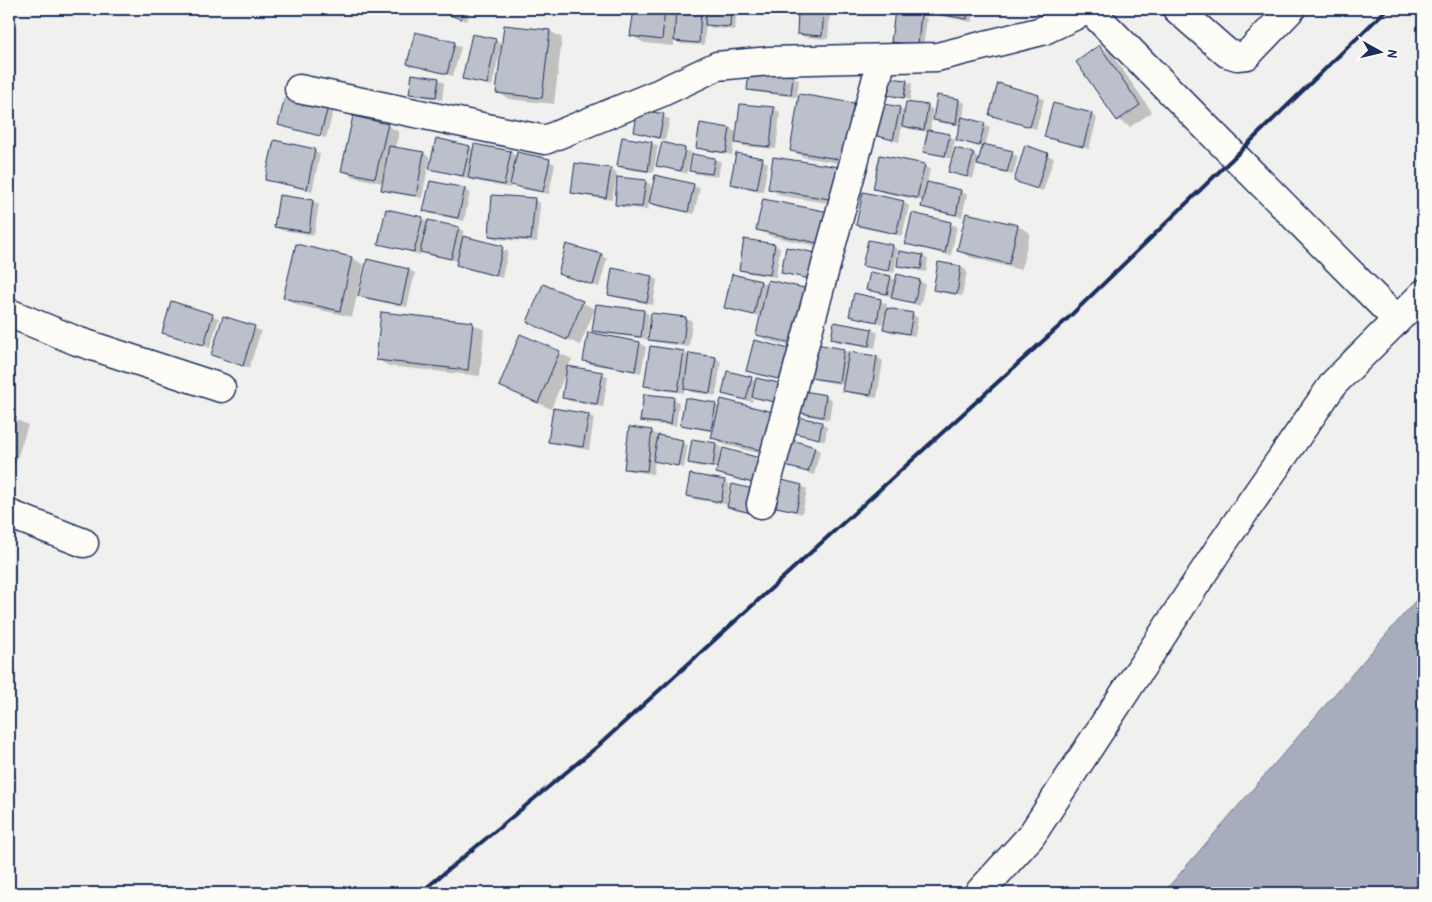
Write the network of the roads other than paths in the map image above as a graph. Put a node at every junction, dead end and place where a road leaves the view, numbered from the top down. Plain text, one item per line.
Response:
1 (1089, 9) edge
2 (1177, 9) edge
3 (1291, 9) edge
4 (882, 59) junction
5 (299, 89) dead end
6 (1423, 294) edge
7 (9, 312) edge
8 (1397, 320) junction
9 (221, 388) dead end
10 (760, 504) dead end
11 (9, 514) edge
12 (84, 543) dead end
13 (980, 893) edge

1 - 4 main road
1 - 8 main road
2 - 3 main road
4 - 5 main road
4 - 10 main road
6 - 8 main road
7 - 9 main road
8 - 13 main road
11 - 12 main road

